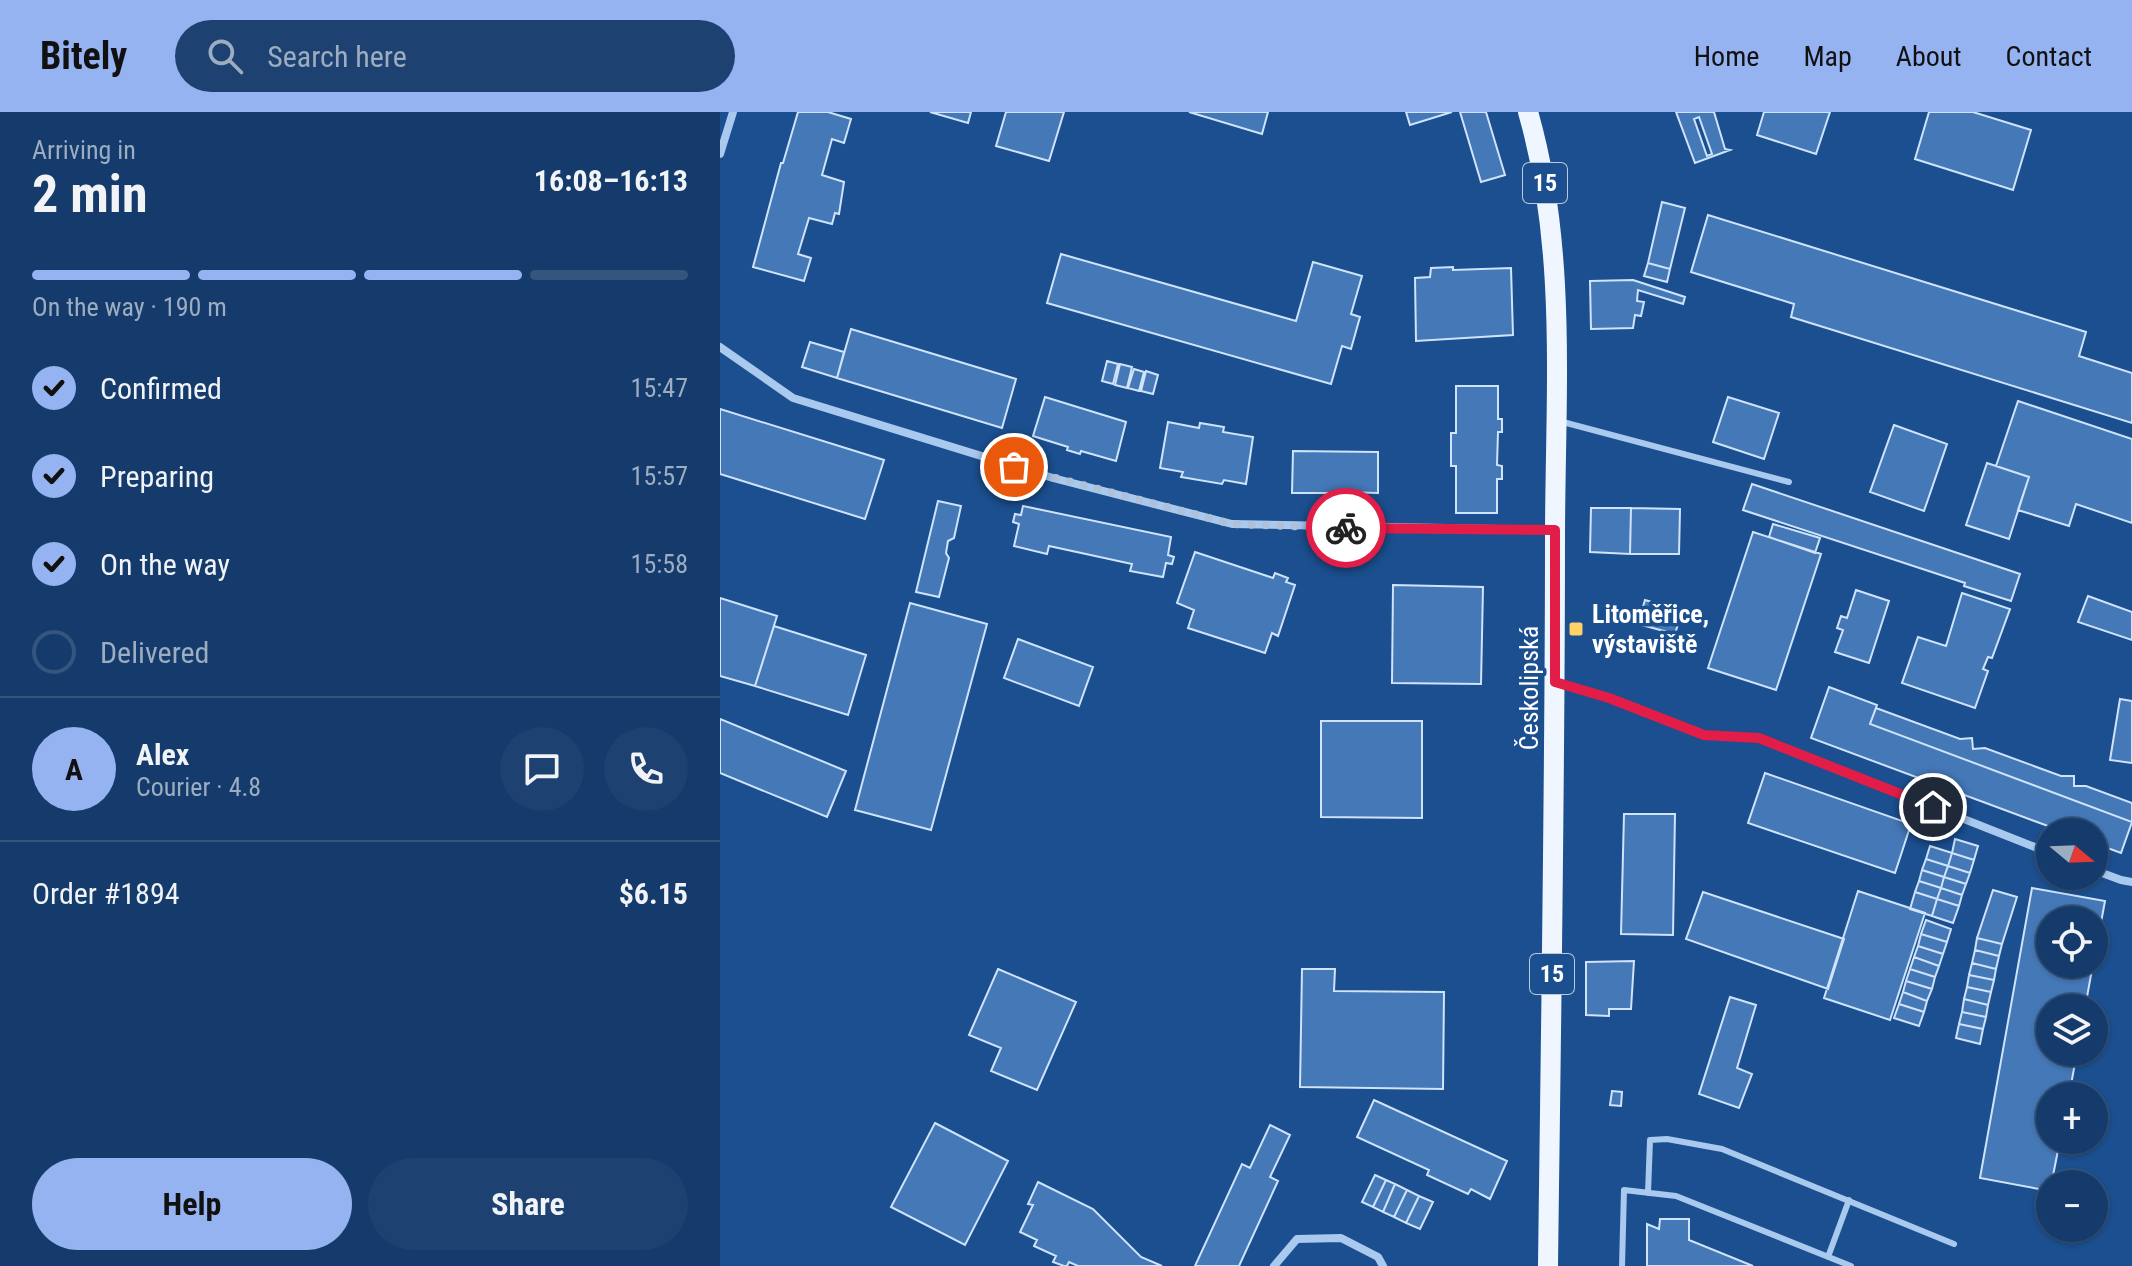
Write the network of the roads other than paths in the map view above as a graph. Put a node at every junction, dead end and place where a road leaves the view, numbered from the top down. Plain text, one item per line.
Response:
1 (733, 112) edge
2 (1528, 112) edge
3 (720, 154) edge
4 (720, 347) edge
5 (1556, 420) junction
6 (1789, 482) dead end
7 (1555, 530) junction
8 (1555, 682) junction
9 (2036, 847) edge
10 (2108, 875) edge
11 (2132, 882) edge
12 (1648, 1193) junction
13 (1849, 1200) junction
14 (1954, 1244) dead end
15 (1828, 1257) junction
16 (1274, 1266) edge
17 (1383, 1266) edge
18 (1548, 1266) edge
19 (1622, 1266) edge
20 (1851, 1266) edge

1 - 3 street
2 - 5 main road, Českolipská / 15
4 - 7 street
5 - 6 lane
5 - 7 main road, Českolipská / 15
7 - 8 main road, Českolipská / 15
8 - 9 street
8 - 18 main road, Českolipská / 15
10 - 11 street
12 - 13 lane
12 - 15 lane
12 - 19 lane
13 - 14 lane
13 - 15 lane
15 - 20 lane
16 - 17 street

